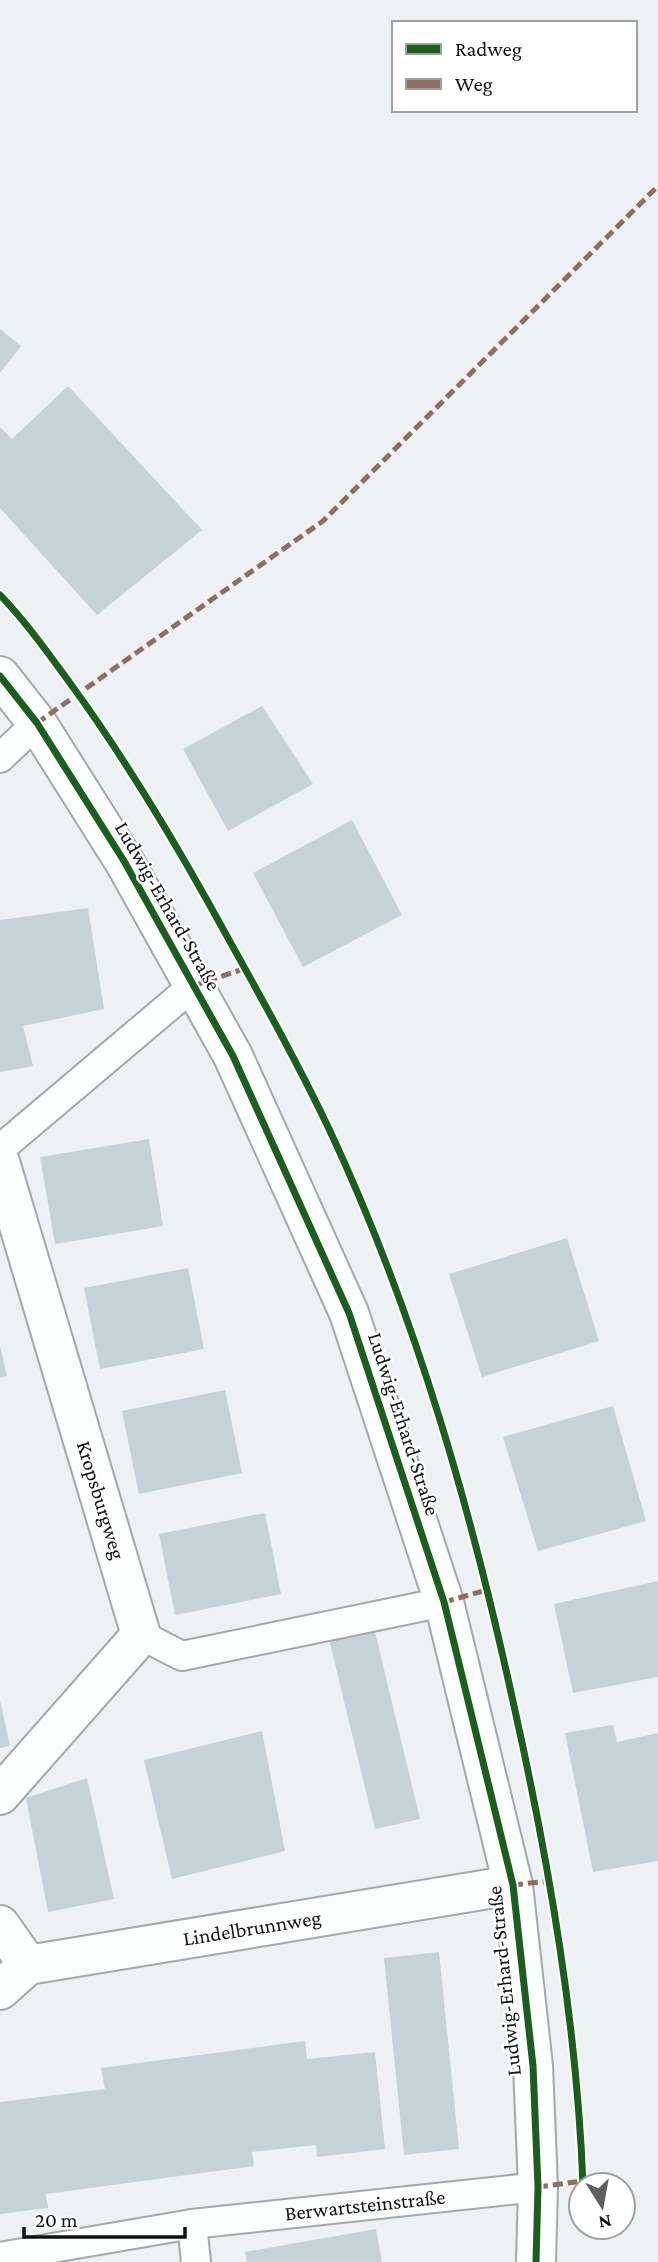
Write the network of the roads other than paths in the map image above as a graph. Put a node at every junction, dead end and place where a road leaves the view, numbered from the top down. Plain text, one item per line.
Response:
1 (0, 676) edge
2 (37, 723) junction
3 (0, 758) edge
4 (193, 986) junction
5 (0, 1149) edge
6 (0, 1162) edge
7 (444, 1602) junction
8 (141, 1635) junction
9 (0, 1795) edge
10 (513, 1885) junction
11 (0, 1925) edge
12 (28, 1965) junction
13 (0, 1990) edge
14 (538, 2187) junction
15 (192, 2224) junction
16 (0, 2256) edge
17 (196, 2262) edge
18 (536, 2262) edge

1 - 2 street, Ludwig-Erhard-Straße
2 - 3 lane
2 - 4 street, Ludwig-Erhard-Straße
4 - 5 lane
4 - 7 street, Ludwig-Erhard-Straße
6 - 8 street, Kropsburgweg
7 - 8 lane
7 - 10 street, Ludwig-Erhard-Straße
8 - 9 street
10 - 12 street, Lindelbrunnweg
10 - 14 street, Ludwig-Erhard-Straße
11 - 12 street
12 - 13 street
14 - 15 lane, Berwartsteinstraße
14 - 18 street, Ludwig-Erhard-Straße
15 - 16 lane, Berwartsteinstraße
15 - 17 lane

